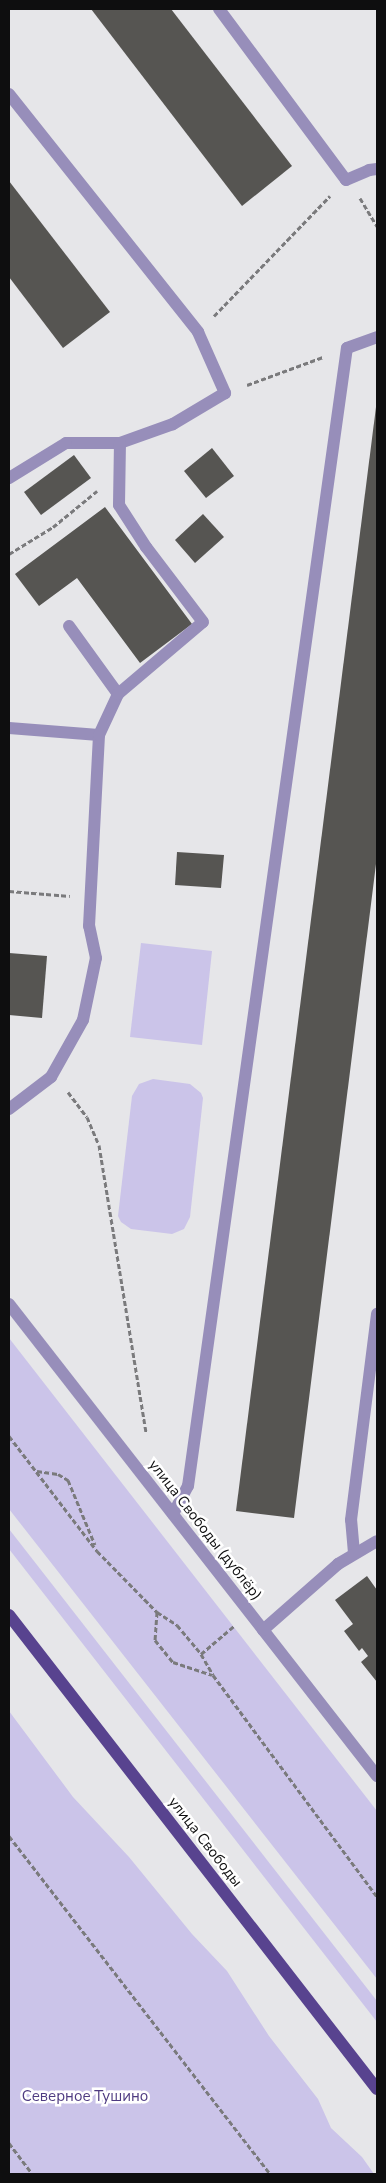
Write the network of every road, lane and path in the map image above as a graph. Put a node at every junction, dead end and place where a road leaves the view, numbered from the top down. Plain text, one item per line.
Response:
1 (218, 9) edge
2 (9, 94) edge
3 (377, 169) edge
4 (346, 180) junction
5 (377, 226) edge
6 (198, 332) junction
7 (377, 338) edge
8 (347, 348) junction
9 (225, 393) junction
10 (120, 443) junction
11 (120, 472) junction
12 (9, 478) edge
13 (9, 554) edge
14 (69, 626) dead end
15 (118, 694) junction
16 (9, 728) edge
17 (99, 735) junction
18 (9, 891) edge
19 (90, 898) junction
20 (51, 1077) junction
21 (9, 1109) edge
22 (9, 1304) edge
23 (377, 1314) edge
24 (146, 1433) dead end
25 (9, 1436) edge
26 (36, 1471) junction
27 (172, 1514) junction
28 (377, 1541) edge
29 (97, 1550) junction
30 (354, 1553) junction
31 (157, 1612) junction
32 (9, 1615) edge
33 (234, 1626) dead end
34 (263, 1630) junction
35 (201, 1654) junction
36 (213, 1675) junction
37 (377, 1776) edge
38 (9, 1836) edge
39 (377, 1897) edge
40 (377, 2089) edge
41 (9, 2143) edge
42 (32, 2174) edge
43 (270, 2174) edge

1 - 4 street
2 - 6 street
3 - 4 street
4 - 5 path
4 - 6 path
6 - 9 street
7 - 8 street
8 - 9 path
8 - 27 street
9 - 10 street
10 - 11 street
10 - 12 street
11 - 13 path
11 - 15 street
14 - 15 street
15 - 17 street
16 - 17 street
17 - 19 street
18 - 19 path
19 - 20 street
20 - 21 street
20 - 24 path
22 - 27 street, улица Свободы (дублёр)
23 - 30 street
25 - 26 path
26 - 29 path
26 - 29 path
27 - 34 street, улица Свободы (дублёр)
28 - 30 street
29 - 31 path
30 - 34 street
31 - 35 path
31 - 36 path
32 - 40 main road, улица Свободы
33 - 35 path
34 - 37 street, улица Свободы (дублёр)
35 - 36 path
36 - 39 path
38 - 43 path
41 - 42 path

